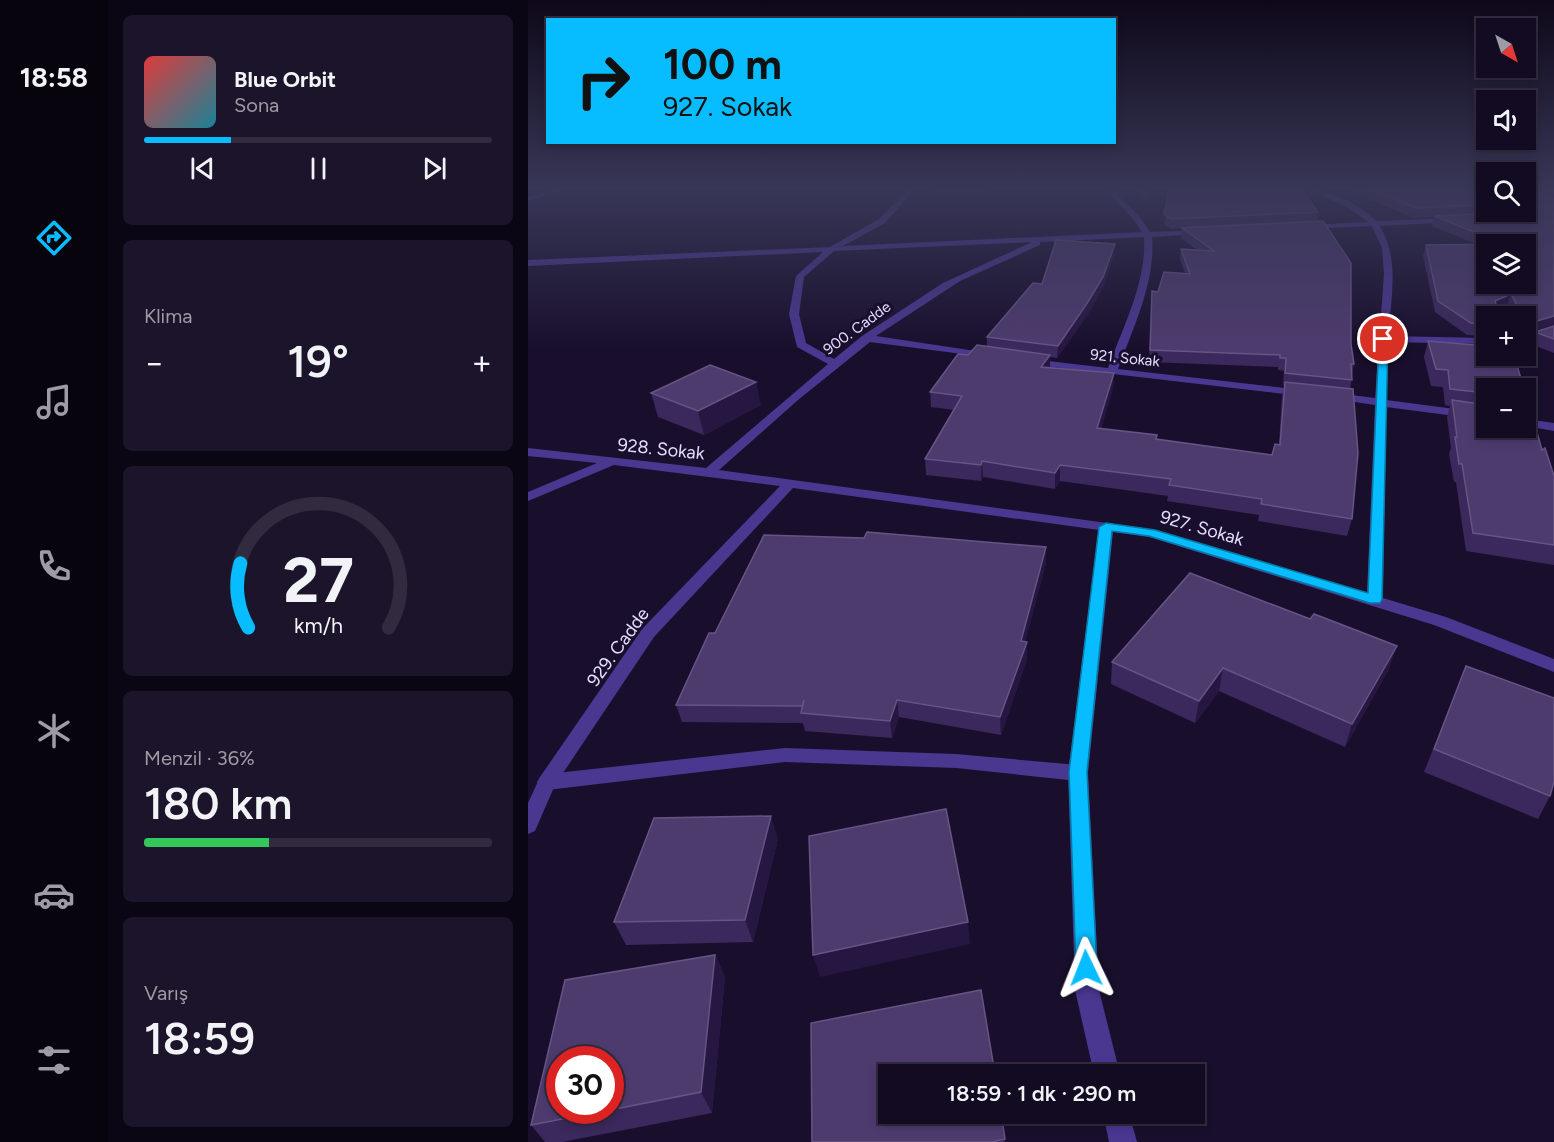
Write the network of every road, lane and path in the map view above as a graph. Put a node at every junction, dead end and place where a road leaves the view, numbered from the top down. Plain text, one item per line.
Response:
1 (842, 243) edge
2 (973, 243) edge
3 (1036, 243) edge
4 (1148, 243) edge
5 (1384, 243) edge
6 (830, 250) junction
7 (528, 263) edge
8 (1554, 331) edge
9 (1536, 337) edge
10 (866, 338) junction
11 (1383, 339) junction
12 (1476, 341) edge
13 (995, 357) edge
14 (1018, 360) edge
15 (833, 363) junction
16 (1112, 371) junction
17 (1381, 402) junction
18 (1476, 416) edge
19 (1536, 424) edge
20 (1554, 427) edge
21 (528, 452) edge
22 (613, 461) junction
23 (710, 472) junction
24 (789, 484) junction
25 (528, 497) edge
26 (1106, 527) junction
27 (1375, 600) junction
28 (1554, 666) edge
29 (1078, 772) junction
30 (547, 782) junction
31 (528, 825) edge
32 (1105, 1064) edge
33 (1119, 1124) edge
34 (1123, 1142) edge

1 - 6 street
2 - 6 street, 900. Cadde
3 - 10 street, 900. Cadde
4 - 16 street
5 - 11 street
6 - 7 street, 900. Cadde
6 - 15 street
8 - 9 street
10 - 13 street
10 - 15 street, 900. Cadde
11 - 12 street
11 - 17 street
14 - 16 street, 921. Sokak
15 - 23 street, 900. Cadde
16 - 17 street, 921. Sokak
17 - 18 street, 921. Sokak
17 - 27 street
19 - 20 street
21 - 22 street, 928. Sokak
22 - 23 street, 928. Sokak
22 - 25 street
23 - 24 street, 928. Sokak
24 - 26 street, 927. Sokak
24 - 30 street, 929. Cadde
26 - 27 street, 927. Sokak
26 - 29 street
27 - 28 street, 927. Sokak
29 - 30 street
29 - 32 street
30 - 31 street, 929. Cadde
33 - 34 street

